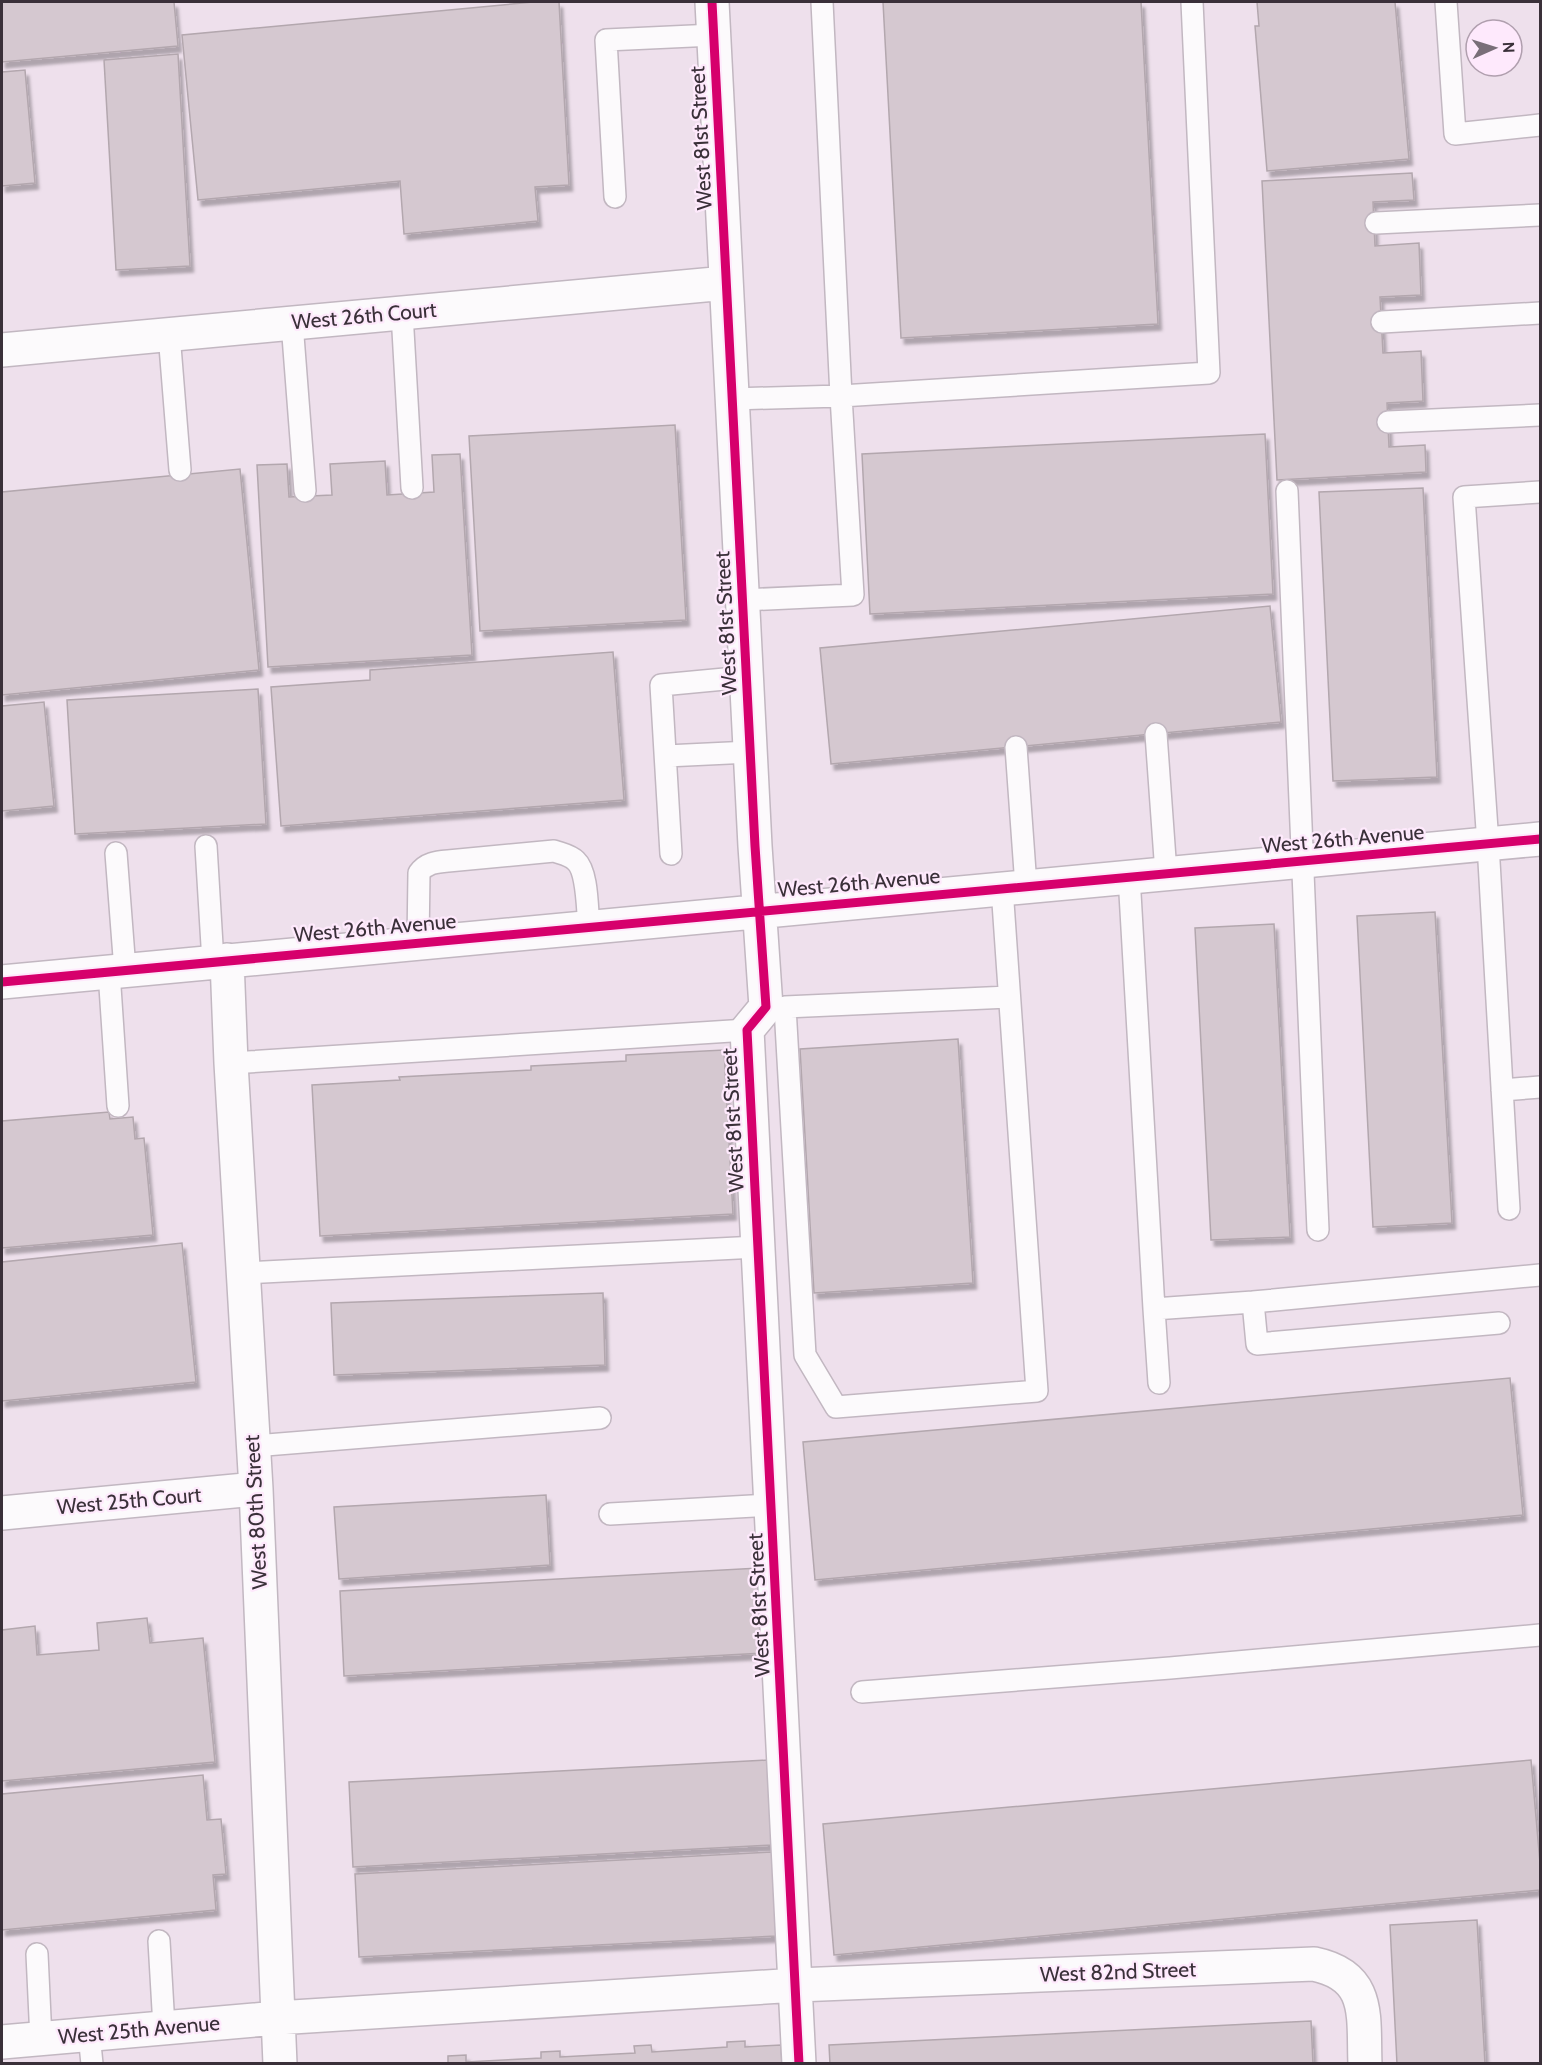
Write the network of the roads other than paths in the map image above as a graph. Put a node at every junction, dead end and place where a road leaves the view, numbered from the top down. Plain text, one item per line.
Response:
1 (712, 2) edge
2 (822, 2) edge
3 (1192, 2) edge
4 (1446, 2) edge
5 (714, 34) junction
6 (1540, 125) edge
7 (615, 197) dead end
8 (1540, 215) edge
9 (1376, 223) dead end
10 (726, 283) junction
11 (402, 313) junction
12 (1540, 313) edge
13 (1382, 322) dead end
14 (292, 323) junction
15 (169, 334) junction
16 (2, 350) edge
17 (841, 396) junction
18 (732, 399) junction
19 (1540, 415) edge
20 (1388, 422) dead end
21 (180, 470) dead end
22 (411, 488) dead end
23 (304, 491) dead end
24 (1287, 491) dead end
25 (1540, 492) edge
26 (743, 600) junction
27 (746, 677) junction
28 (1156, 734) dead end
29 (1016, 747) dead end
30 (750, 752) junction
31 (666, 756) junction
32 (1540, 839) edge
33 (1488, 844) junction
34 (206, 846) dead end
35 (116, 853) dead end
36 (671, 854) dead end
37 (1302, 861) junction
38 (1166, 873) junction
39 (1129, 876) junction
40 (1014, 887) junction
41 (760, 911) junction
42 (589, 926) junction
43 (418, 942) junction
44 (220, 961) junction
45 (117, 971) junction
46 (2, 982) edge
47 (1009, 997) junction
48 (766, 1015) junction
49 (231, 1063) junction
50 (1540, 1087) edge
51 (1502, 1090) junction
52 (118, 1106) dead end
53 (1509, 1209) dead end
54 (1318, 1230) dead end
55 (757, 1247) junction
56 (244, 1273) junction
57 (1540, 1275) edge
58 (1253, 1302) junction
59 (1154, 1309) junction
60 (1499, 1323) dead end
61 (1159, 1383) dead end
62 (600, 1418) dead end
63 (253, 1446) junction
64 (256, 1489) junction
65 (771, 1505) junction
66 (2, 1514) edge
67 (610, 1514) dead end
68 (1540, 1635) edge
69 (862, 1692) dead end
70 (159, 1941) dead end
71 (37, 1954) dead end
72 (796, 1985) junction
73 (277, 2018) junction
74 (164, 2027) junction
75 (41, 2039) junction
76 (2, 2042) edge
77 (91, 2049) edge
78 (280, 2064) edge
79 (799, 2064) edge
80 (1365, 2064) edge

1 - 5 street, West 81st Street
2 - 17 lane
3 - 17 lane
4 - 6 lane
5 - 7 lane
5 - 10 street, West 81st Street
8 - 9 lane
10 - 11 street, West 26th Court
10 - 18 street, West 81st Street
11 - 14 street, West 26th Court
11 - 22 lane
12 - 13 lane
14 - 15 street, West 26th Court
14 - 23 lane
15 - 16 street, West 26th Court
15 - 21 lane
17 - 18 lane
17 - 26 lane
18 - 26 street, West 81st Street
19 - 20 lane
24 - 37 lane
25 - 33 lane
26 - 27 street, West 81st Street
27 - 30 street, West 81st Street
27 - 31 lane
28 - 38 lane
29 - 40 lane
30 - 31 lane
30 - 41 street, West 81st Street
31 - 36 lane
32 - 33 street, West 26th Avenue
33 - 37 street, West 26th Avenue
33 - 51 lane
34 - 44 lane
35 - 45 lane
37 - 38 street, West 26th Avenue
37 - 54 lane
38 - 39 street, West 26th Avenue
39 - 40 street, West 26th Avenue
39 - 59 lane
40 - 41 street, West 26th Avenue
40 - 47 lane
41 - 42 street, West 26th Avenue
41 - 48 street, West 81st Street
42 - 43 street, West 26th Avenue
42 - 43 lane
43 - 44 street, West 26th Avenue
44 - 45 street, West 26th Avenue
44 - 49 street, West 80th Street
45 - 46 street, West 26th Avenue
45 - 52 lane
47 - 48 lane
47 - 48 lane
48 - 49 lane
48 - 55 street, West 81st Street
49 - 56 street, West 80th Street
50 - 51 lane
51 - 53 lane
55 - 56 lane
55 - 65 street, West 81st Street
56 - 63 street, West 80th Street
57 - 58 lane
58 - 59 lane
58 - 60 lane
59 - 61 lane
62 - 63 lane
63 - 64 street, West 80th Street
64 - 66 street, West 25th Court
64 - 73 street, West 80th Street
65 - 67 lane
65 - 72 street, West 81st Street
68 - 69 lane
70 - 74 lane
71 - 75 lane
72 - 73 street, West 82nd Street
72 - 79 street, West 81st Street
72 - 80 street, West 82nd Street
73 - 74 street, West 25th Avenue
73 - 78 street, West 80th Street
74 - 77 street, West 25th Avenue
75 - 76 street, West 25th Avenue
75 - 77 street, West 25th Avenue

